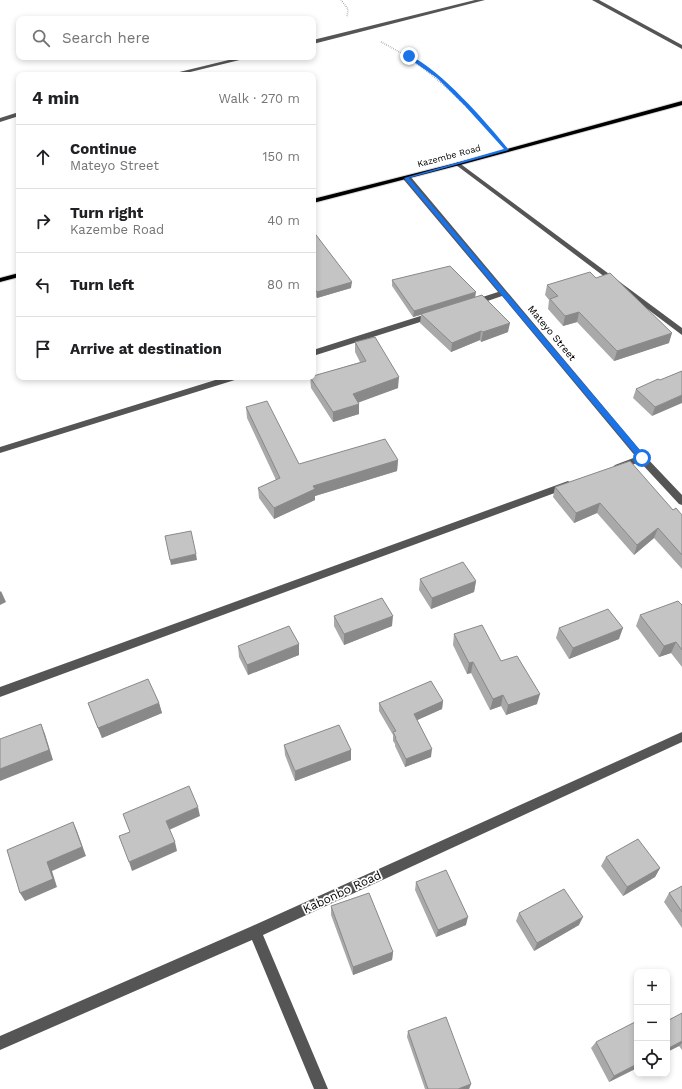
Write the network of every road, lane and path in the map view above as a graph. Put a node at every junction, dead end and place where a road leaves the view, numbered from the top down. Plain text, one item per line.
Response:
1 (341, 0) edge
2 (482, 0) edge
3 (595, 0) edge
4 (358, 32) junction
5 (316, 41) edge
6 (682, 47) edge
7 (236, 60) edge
8 (183, 72) edge
9 (682, 103) edge
10 (16, 115) edge
11 (0, 120) edge
12 (507, 150) junction
13 (458, 164) junction
14 (406, 178) junction
15 (316, 200) edge
16 (16, 276) edge
17 (0, 280) edge
18 (504, 293) junction
19 (466, 305) edge
20 (443, 312) edge
21 (682, 332) edge
22 (316, 352) edge
23 (225, 380) edge
24 (0, 450) edge
25 (642, 458) junction
26 (605, 472) edge
27 (575, 482) edge
28 (682, 501) edge
29 (0, 692) edge
30 (682, 737) edge
31 (255, 932) junction
32 (0, 1043) edge
33 (321, 1089) edge

1 - 4 path
2 - 4 street
3 - 6 street
4 - 5 street
4 - 12 path
7 - 8 street
9 - 12 main road, Kazembe Road
10 - 11 street
12 - 13 main road, Kazembe Road
13 - 14 main road, Kazembe Road
13 - 21 street
14 - 15 main road, Kazembe Road
14 - 18 street, Mateyo Street
16 - 17 main road
18 - 19 street
18 - 25 street, Mateyo Street
20 - 22 street
23 - 24 street
25 - 26 street
25 - 28 street, Mateyo Street
27 - 29 street
30 - 31 street, Kabonbo Road
31 - 32 street, Kabonbo Road
31 - 33 street

